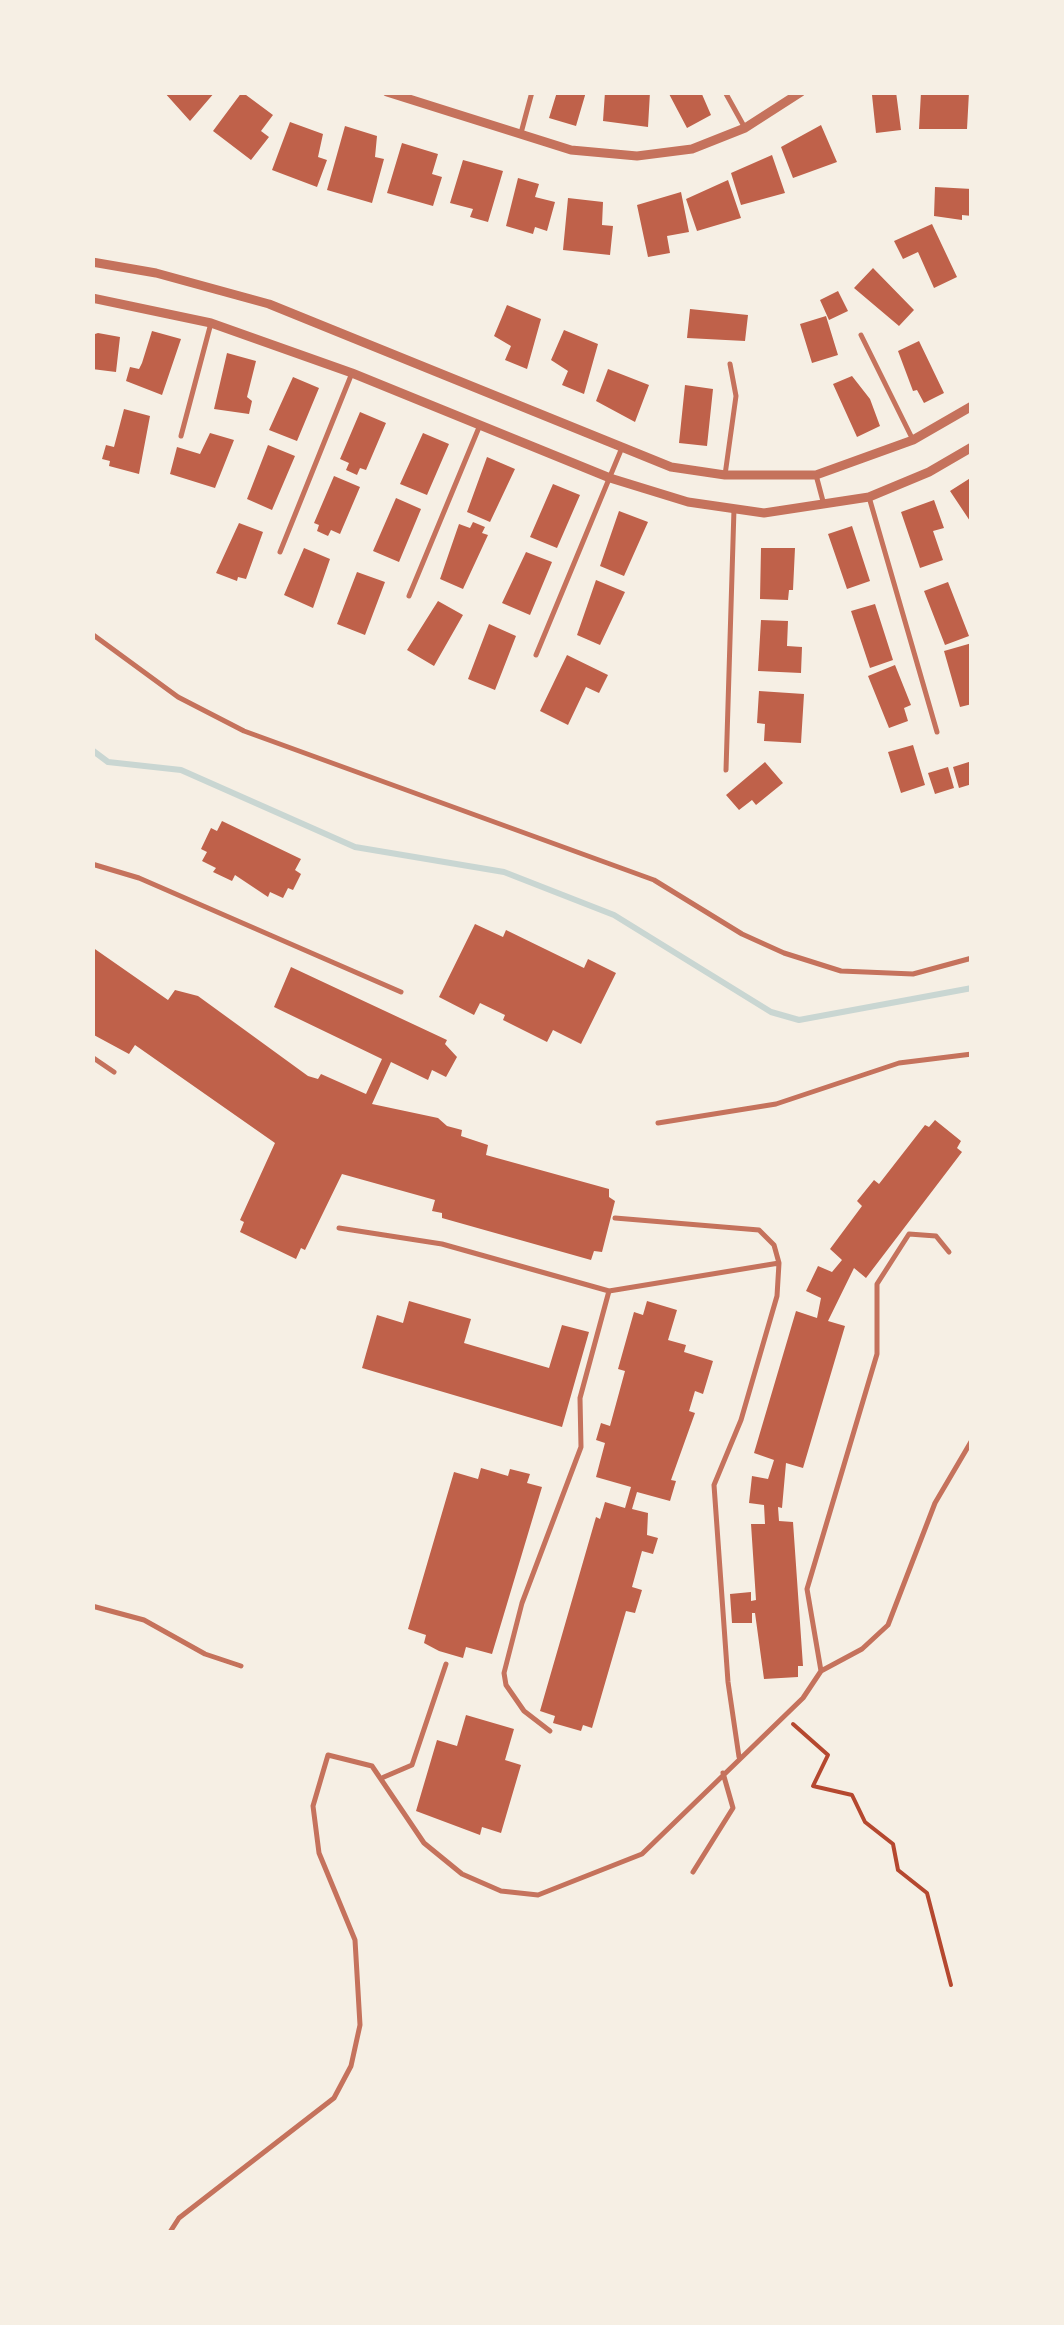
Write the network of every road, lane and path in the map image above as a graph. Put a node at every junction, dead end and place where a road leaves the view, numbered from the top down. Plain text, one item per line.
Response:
1 (387, 92) edge
2 (532, 92) edge
3 (725, 92) edge
4 (801, 92) edge
5 (404, 95) edge
6 (745, 128) junction
7 (520, 136) junction
8 (92, 262) edge
9 (92, 298) edge
10 (211, 323) junction
11 (860, 335) dead end
12 (730, 364) dead end
13 (352, 373) junction
14 (972, 406) edge
15 (480, 425) junction
16 (181, 436) dead end
17 (913, 440) junction
18 (972, 447) edge
19 (622, 450) junction
20 (816, 475) junction
21 (726, 476) junction
22 (610, 478) junction
23 (869, 498) junction
24 (824, 505) junction
25 (734, 510) junction
26 (280, 552) dead end
27 (409, 596) dead end
28 (92, 634) edge
29 (536, 655) dead end
30 (937, 732) dead end
31 (726, 770) dead end
32 (92, 864) edge
33 (972, 958) edge
34 (401, 992) dead end
35 (972, 1054) edge
36 (92, 1056) edge
37 (114, 1072) dead end
38 (658, 1123) dead end
39 (616, 1218) dead end
40 (338, 1228) dead end
41 (950, 1252) dead end
42 (779, 1264) junction
43 (610, 1291) junction
44 (972, 1440) edge
45 (92, 1606) edge
46 (446, 1664) dead end
47 (241, 1666) dead end
48 (821, 1671) junction
49 (784, 1716) junction
50 (550, 1731) dead end
51 (739, 1757) junction
52 (723, 1773) junction
53 (383, 1778) junction
54 (692, 1872) dead end
55 (951, 1985) dead end
56 (170, 2232) edge

1 - 5 street
2 - 7 lane
3 - 6 lane
4 - 6 street
5 - 7 street
6 - 7 street
8 - 19 street
9 - 10 street
10 - 13 street
10 - 16 lane
11 - 17 lane
12 - 21 lane
13 - 15 street
13 - 26 lane
14 - 17 street
15 - 22 street
15 - 27 lane
17 - 20 street
18 - 23 street
19 - 21 street
19 - 22 lane
20 - 21 street
20 - 24 lane
22 - 25 street
22 - 29 lane
23 - 24 street
23 - 30 lane
24 - 25 street
25 - 31 lane
28 - 33 lane
32 - 34 lane
35 - 38 lane
36 - 37 lane
39 - 42 lane
40 - 43 lane
41 - 48 lane
42 - 43 lane
42 - 51 lane
43 - 50 lane
44 - 48 lane
45 - 47 lane
46 - 53 lane
48 - 49 lane
49 - 51 lane
49 - 55 path
51 - 52 lane
52 - 53 lane
52 - 54 lane
53 - 56 lane

